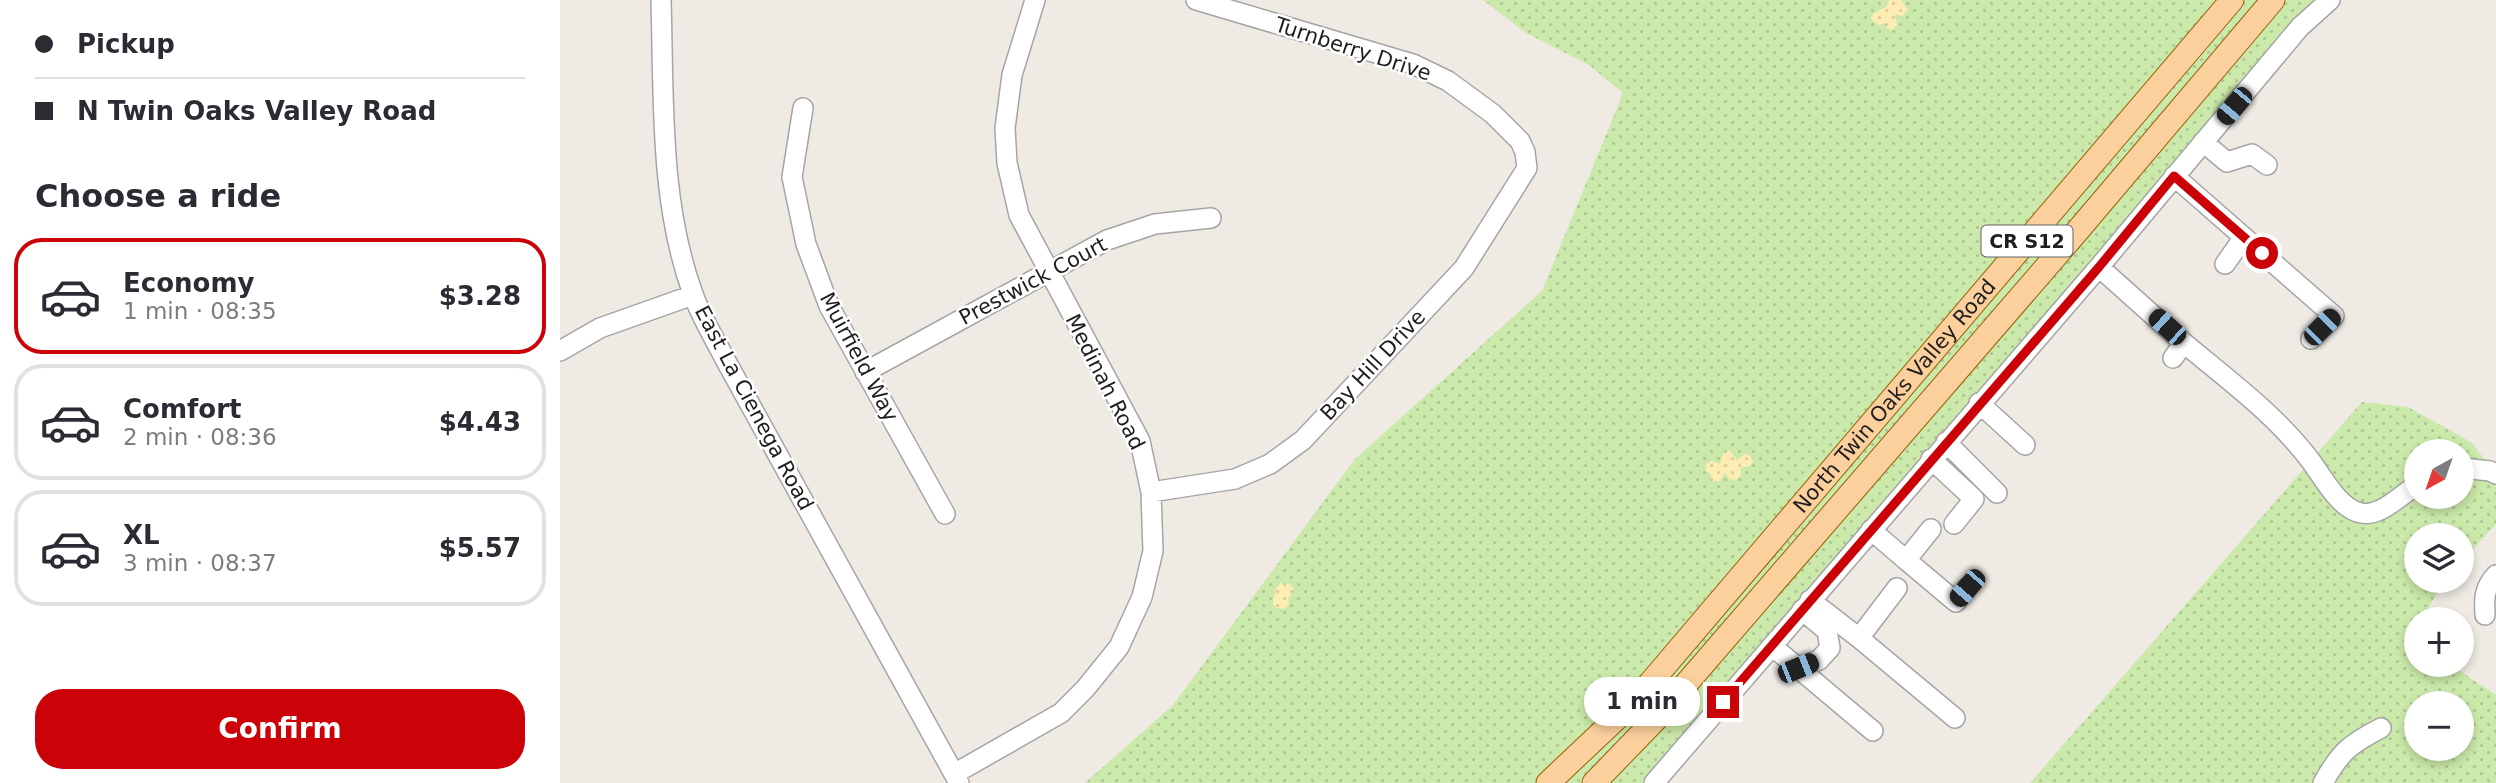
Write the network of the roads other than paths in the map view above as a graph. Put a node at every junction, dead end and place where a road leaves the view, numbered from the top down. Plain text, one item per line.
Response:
1 (661, 0) edge
2 (1035, 0) edge
3 (1196, 0) edge
4 (2232, 0) edge
5 (2273, 0) edge
6 (2330, 0) edge
7 (803, 108) dead end
8 (2203, 142) junction
9 (1525, 152) joint
10 (2267, 165) dead end
11 (2174, 176) junction
12 (1211, 218) dead end
13 (2244, 237) junction
14 (2225, 264) dead end
15 (2099, 267) junction
16 (1048, 271) junction
17 (693, 295) junction
18 (2311, 339) dead end
19 (560, 351) edge
20 (865, 372) junction
21 (1979, 403) junction
22 (1946, 442) junction
23 (2025, 445) dead end
24 (1931, 459) junction
25 (2474, 469) edge
26 (2496, 474) edge
27 (1151, 492) junction
28 (1997, 493) dead end
29 (2404, 494) edge
30 (945, 514) dead end
31 (1954, 524) dead end
32 (1931, 529) dead end
33 (1871, 530) junction
34 (1906, 560) junction
35 (2496, 575) edge
36 (1897, 588) dead end
37 (1967, 588) dead end
38 (1806, 605) junction
39 (2485, 615) dead end
40 (1859, 638) junction
41 (1772, 646) junction
42 (1798, 668) junction
43 (1955, 719) dead end
44 (2381, 728) dead end
45 (1873, 731) dead end
46 (956, 778) edge
47 (1548, 783) edge
48 (1594, 783) edge
49 (1654, 783) edge
50 (2323, 783) edge

1 - 17 street, East La Cienega Road
2 - 16 street, Medinah Road
3 - 9 street, Turnberry Drive
4 - 47 main road, North Twin Oaks Valley Road / CR S12
5 - 48 main road, North Twin Oaks Valley Road / CR S12
6 - 8 street
7 - 20 street, Muirfield Way
8 - 10 street
8 - 11 street
9 - 27 street, Bay Hill Drive
11 - 13 street
11 - 15 street
12 - 16 street, Prestwick Court
13 - 14 street
13 - 18 street
15 - 21 street
15 - 29 street
16 - 20 street, Prestwick Court
16 - 27 street, Medinah Road
17 - 19 street
17 - 46 street, East La Cienega Road
20 - 30 street, Muirfield Way
21 - 22 street
21 - 23 street
22 - 24 street
22 - 28 street
24 - 31 street
24 - 33 street
25 - 26 street
27 - 46 street, Medinah Road
32 - 34 street
33 - 34 street
33 - 38 street
34 - 37 street
35 - 39 street
36 - 40 street
38 - 40 street
38 - 41 street
38 - 42 street
40 - 43 street
41 - 42 street
41 - 49 street
42 - 45 street
44 - 50 street

